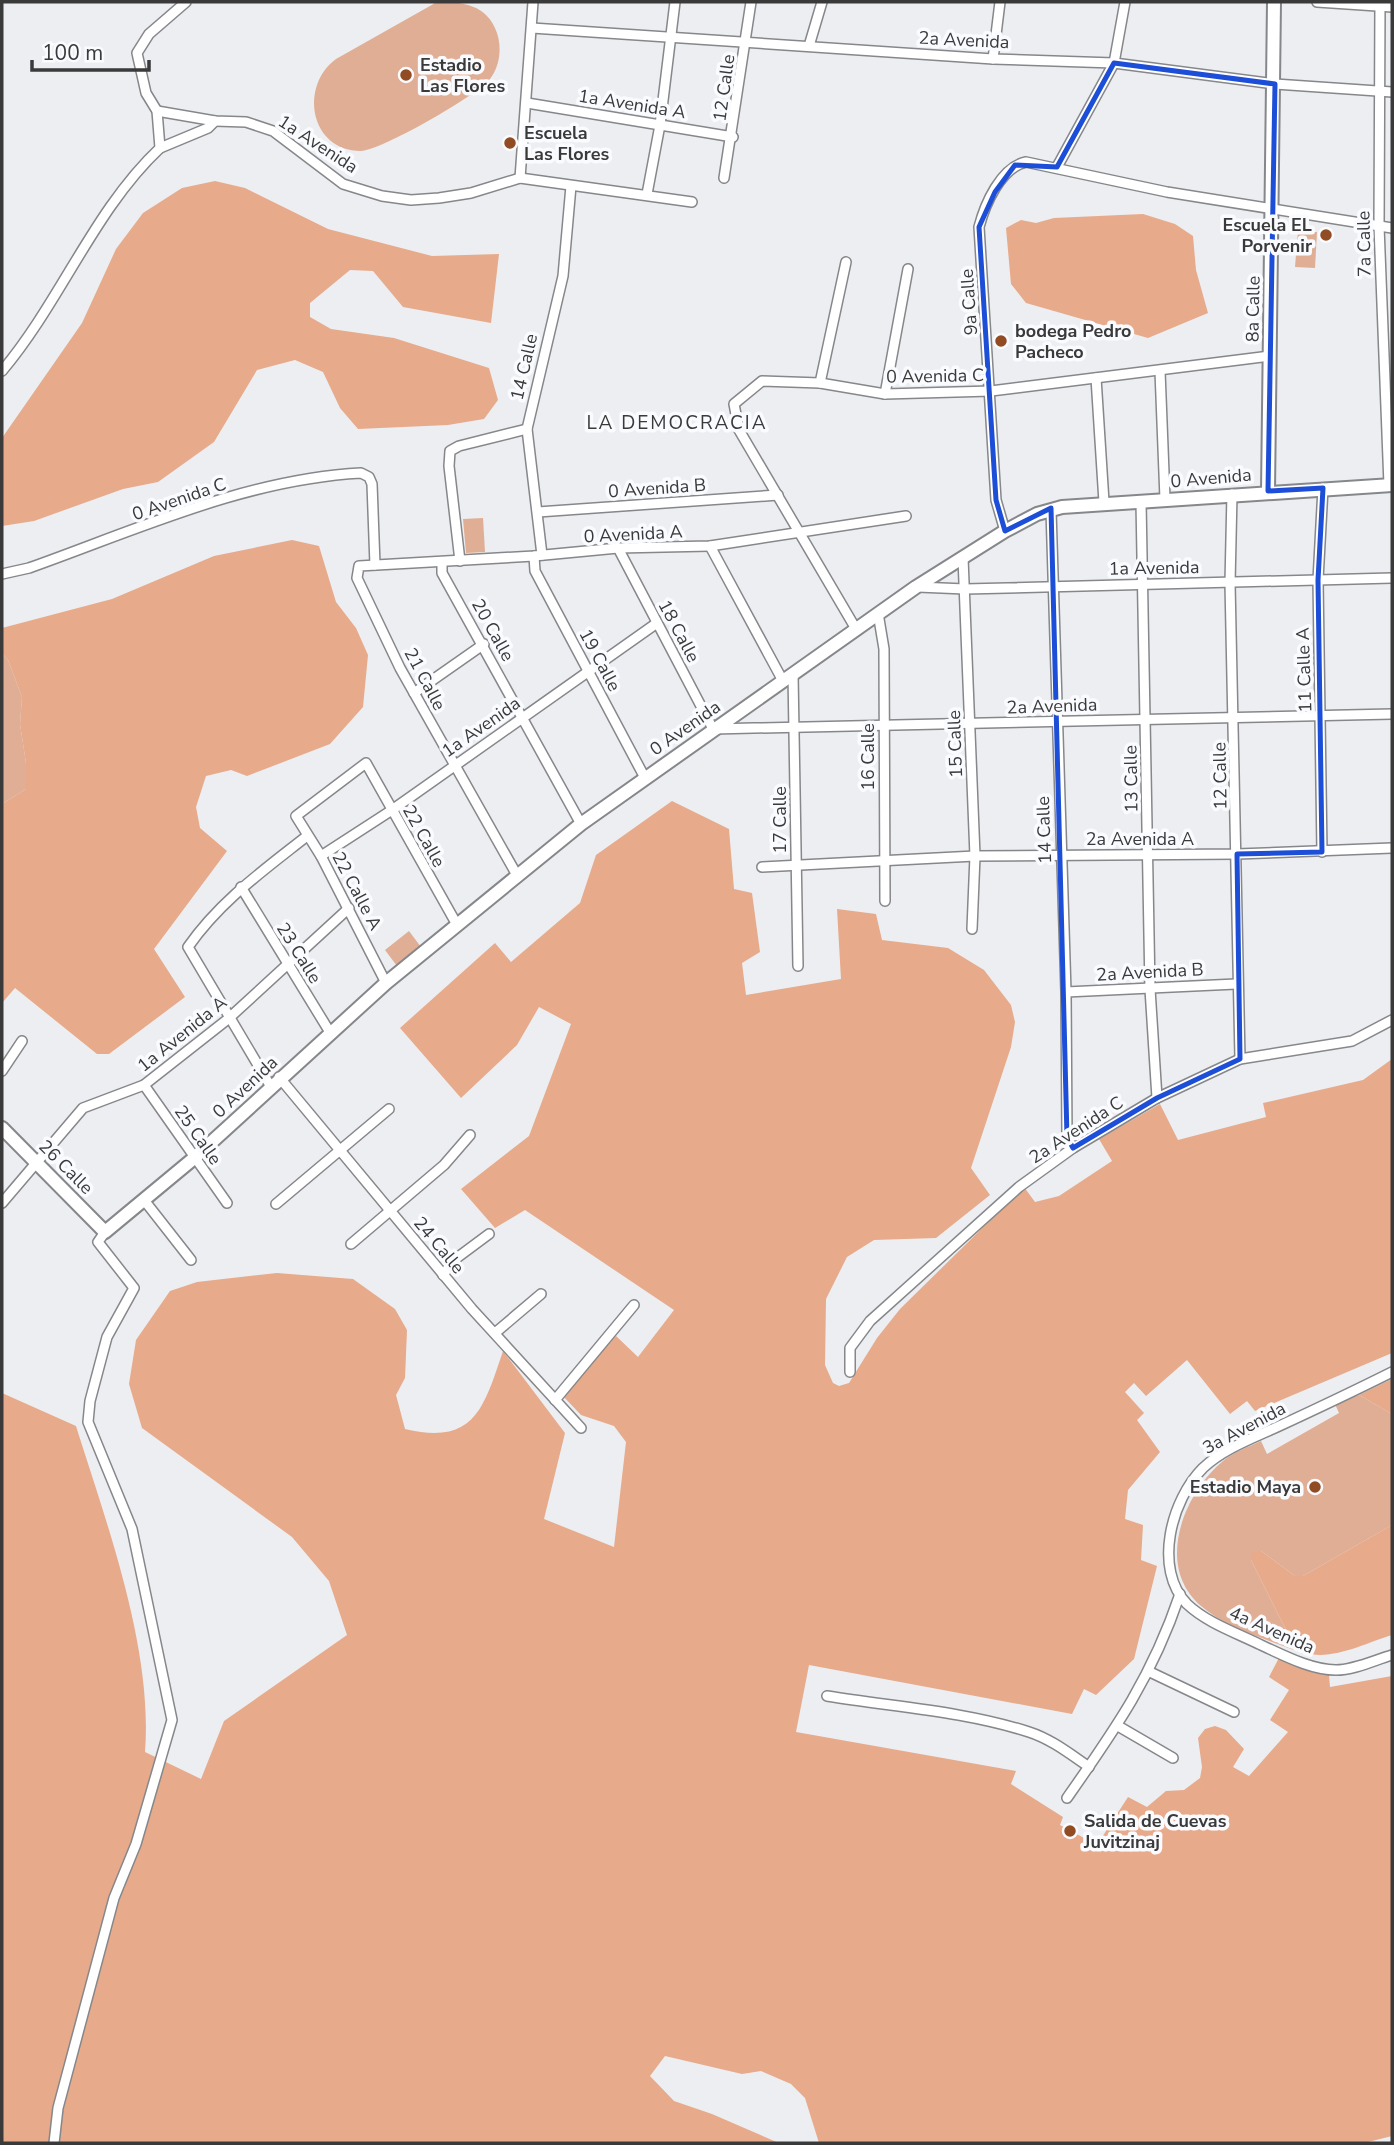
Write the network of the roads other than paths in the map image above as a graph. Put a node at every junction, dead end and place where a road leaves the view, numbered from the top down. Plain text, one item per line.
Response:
1 (186, 2) edge
2 (533, 2) edge
3 (675, 2) edge
4 (751, 2) edge
5 (822, 2) edge
6 (1000, 2) edge
7 (1125, 2) edge
8 (1274, 2) edge
9 (1317, 2) edge
10 (1380, 4) edge
11 (1392, 7) edge
12 (532, 28) junction
13 (672, 38) junction
14 (746, 41) junction
15 (809, 46) junction
16 (993, 58) junction
17 (1114, 63) junction
18 (1275, 84) junction
19 (1378, 91) junction
20 (1392, 92) edge
21 (527, 103) junction
22 (157, 111) junction
23 (215, 121) junction
24 (660, 125) junction
25 (733, 136) junction
26 (160, 148) junction
27 (1057, 167) junction
28 (520, 178) junction
29 (724, 178) dead end
30 (571, 186) junction
31 (646, 194) junction
32 (692, 202) dead end
33 (1273, 211) junction
34 (1379, 226) junction
35 (1392, 228) edge
36 (846, 262) dead end
37 (908, 269) dead end
38 (1382, 325) junction
39 (1392, 326) edge
40 (1270, 356) junction
41 (2, 370) edge
42 (1160, 371) junction
43 (1096, 378) junction
44 (820, 383) junction
45 (991, 391) junction
46 (885, 394) junction
47 (527, 429) junction
48 (1391, 485) edge
49 (1323, 488) junction
50 (1268, 491) junction
51 (1233, 494) junction
52 (778, 495) junction
53 (1164, 499) junction
54 (1104, 502) junction
55 (1141, 502) junction
56 (1051, 510) junction
57 (538, 512) junction
58 (906, 516) dead end
59 (1005, 531) junction
60 (798, 533) junction
61 (710, 546) junction
62 (618, 548) junction
63 (538, 556) junction
64 (962, 558) junction
65 (460, 561) junction
66 (442, 562) junction
67 (375, 565) junction
68 (359, 566) joint
69 (2, 574) edge
70 (1392, 578) edge
71 (1318, 580) junction
72 (1143, 583) junction
73 (1230, 583) junction
74 (1055, 586) junction
75 (916, 587) junction
76 (965, 589) junction
77 (878, 613) junction
78 (657, 622) junction
79 (856, 629) junction
80 (484, 644) junction
81 (588, 671) junction
82 (788, 677) junction
83 (414, 693) junction
84 (1392, 714) edge
85 (523, 716) junction
86 (1322, 716) junction
87 (1235, 718) junction
88 (1146, 719) junction
89 (1057, 721) junction
90 (883, 725) junction
91 (970, 725) junction
92 (795, 727) junction
93 (713, 729) junction
94 (454, 765) junction
95 (645, 778) junction
96 (392, 810) junction
97 (296, 816) joint
98 (581, 824) junction
99 (307, 836) junction
100 (1392, 848) edge
101 (1322, 852) junction
102 (1237, 854) junction
103 (1061, 855) junction
104 (321, 856) junction
105 (975, 856) junction
106 (1148, 856) junction
107 (884, 860) junction
108 (795, 866) junction
109 (761, 867) dead end
110 (518, 877) junction
111 (241, 887) junction
112 (885, 901) dead end
113 (349, 908) junction
114 (456, 923) junction
115 (972, 929) dead end
116 (286, 963) junction
117 (798, 967) dead end
118 (386, 983) junction
119 (1236, 984) junction
120 (1150, 989) junction
121 (1066, 992) junction
122 (228, 1019) junction
123 (1392, 1020) edge
124 (331, 1034) junction
125 (22, 1041) dead end
126 (1240, 1059) junction
127 (2, 1071) edge
128 (275, 1082) junction
129 (144, 1085) junction
130 (1157, 1098) junction
131 (389, 1109) dead end
132 (2, 1128) edge
133 (470, 1135) dead end
134 (1073, 1148) junction
135 (340, 1149) junction
136 (193, 1158) junction
137 (37, 1163) junction
138 (144, 1200) junction
139 (2, 1203) edge
140 (227, 1203) dead end
141 (276, 1204) dead end
142 (391, 1212) junction
143 (105, 1232) junction
144 (489, 1234) dead end
145 (351, 1244) dead end
146 (191, 1260) dead end
147 (443, 1275) junction
148 (541, 1294) dead end
149 (634, 1305) dead end
150 (495, 1333) junction
151 (850, 1372) dead end
152 (1392, 1372) edge
153 (555, 1400) junction
154 (581, 1428) dead end
155 (1183, 1597) junction
156 (1392, 1655) edge
157 (1150, 1672) junction
158 (827, 1696) dead end
159 (1234, 1712) dead end
160 (1118, 1726) junction
161 (1173, 1758) dead end
162 (1089, 1767) junction
163 (1067, 1798) dead end
164 (54, 2143) edge

1 - 22 street
2 - 12 street
3 - 13 street
4 - 14 street, 12 Calle
5 - 15 street
6 - 16 street
7 - 17 street
8 - 18 street, 8a Calle
9 - 10 street
10 - 11 street
10 - 19 street, 7a Calle
12 - 13 street, 2a Avenida
12 - 21 street
13 - 14 street, 2a Avenida
13 - 24 street
14 - 15 street, 2a Avenida
14 - 25 street, 12 Calle
15 - 16 street, 2a Avenida
16 - 17 street, 2a Avenida
17 - 18 street, 2a Avenida
17 - 27 street
18 - 19 street, 2a Avenida
18 - 33 street, 8a Calle
19 - 20 street, 2a Avenida
19 - 34 street, 7a Calle
21 - 24 street, 1a Avenida A
21 - 28 street
22 - 23 street, 1a Avenida
22 - 26 street
23 - 26 street
23 - 28 street, 1a Avenida
24 - 25 street, 1a Avenida A
24 - 31 street
25 - 29 street, 12 Calle
26 - 41 street
27 - 33 street
27 - 45 street, 9a Calle
28 - 30 street, 1a Avenida
30 - 31 street, 1a Avenida
30 - 47 street, 14 Calle
31 - 32 street, 1a Avenida
33 - 34 street
33 - 40 street, 8a Calle
34 - 35 street
34 - 38 street, 7a Calle
36 - 44 street
37 - 46 street
38 - 39 street
38 - 48 street, 7a Calle
40 - 42 street, 0 Avenida C
40 - 50 street, 8a Calle
42 - 43 street, 0 Avenida C
42 - 53 street
43 - 45 street, 0 Avenida C
43 - 54 street
44 - 46 street, 0 Avenida C
44 - 52 street, 0 Avenida C
45 - 46 street, 0 Avenida C
45 - 59 street, 9a Calle
47 - 57 street, 14 Calle
47 - 65 street
48 - 49 street, 0 Avenida
49 - 50 street, 0 Avenida
49 - 71 street, 11 Calle A
50 - 51 street, 0 Avenida
51 - 53 street, 0 Avenida
51 - 73 street, 12 Calle
52 - 57 street, 0 Avenida B
52 - 60 street
53 - 55 street, 0 Avenida
54 - 55 street, 0 Avenida
54 - 56 street, 0 Avenida
55 - 72 street, 13 Calle
56 - 59 street, 0 Avenida
56 - 74 street, 14 Calle
57 - 63 street, 14 Calle
58 - 60 street, 0 Avenida A
59 - 64 street, 0 Avenida
60 - 61 street, 0 Avenida A
60 - 79 street
61 - 62 street, 0 Avenida A
61 - 82 street, 17 Calle
62 - 63 street, 0 Avenida A
62 - 78 street, 18 Calle
63 - 65 street, 0 Avenida A
63 - 81 street, 19 Calle
64 - 75 street, 0 Avenida
64 - 76 street, 15 Calle
65 - 66 street, 0 Avenida A
66 - 67 street, 0 Avenida A
66 - 80 street, 20 Calle
67 - 68 street, 0 Avenida A
67 - 69 street, 0 Avenida C
68 - 83 street, 21 Calle
70 - 71 street, 1a Avenida
71 - 73 street, 1a Avenida
71 - 86 street, 11 Calle A
72 - 73 street, 1a Avenida
72 - 74 street, 1a Avenida
72 - 88 street, 13 Calle
73 - 87 street, 12 Calle
74 - 76 street, 1a Avenida
74 - 89 street, 14 Calle
75 - 76 street, 1a Avenida
75 - 77 street, 0 Avenida
76 - 91 street, 15 Calle
77 - 79 street, 0 Avenida
77 - 90 street, 16 Calle
78 - 81 street, 1a Avenida
78 - 93 street, 18 Calle
79 - 82 street, 0 Avenida
80 - 83 street
80 - 85 street, 20 Calle
81 - 85 street, 1a Avenida
81 - 95 street, 19 Calle
82 - 92 street, 17 Calle
82 - 93 street, 0 Avenida
83 - 94 street, 21 Calle
84 - 86 street, 2a Avenida
85 - 94 street, 1a Avenida
85 - 98 street, 20 Calle
86 - 87 street, 2a Avenida
86 - 101 street, 11 Calle A
87 - 88 street, 2a Avenida
87 - 102 street, 12 Calle
88 - 89 street, 2a Avenida
88 - 106 street, 13 Calle
89 - 91 street, 2a Avenida
89 - 103 street, 14 Calle
90 - 91 street, 2a Avenida
90 - 92 street, 2a Avenida
90 - 107 street, 16 Calle
91 - 105 street, 15 Calle
92 - 93 street, 2a Avenida
92 - 108 street, 17 Calle
93 - 95 street, 0 Avenida
94 - 96 street, 1a Avenida
94 - 110 street, 21 Calle
95 - 98 street, 0 Avenida
96 - 97 street, 22 Calle
96 - 104 street, 1a Avenida
96 - 114 street, 22 Calle
97 - 99 street, 22 Calle A
98 - 110 street, 0 Avenida
99 - 104 street, 22 Calle A
99 - 111 street
100 - 101 street, 2a Avenida A
101 - 102 street, 2a Avenida A
102 - 106 street, 2a Avenida A
102 - 119 street, 12 Calle
103 - 105 street, 2a Avenida A
103 - 106 street, 2a Avenida A
103 - 121 street, 14 Calle
104 - 113 street, 22 Calle A
105 - 107 street, 2a Avenida A
105 - 115 street, 15 Calle
106 - 120 street, 13 Calle
107 - 108 street, 2a Avenida A
107 - 112 street, 16 Calle
108 - 109 street, 2a Avenida A
108 - 117 street, 17 Calle
110 - 114 street, 0 Avenida
111 - 116 street, 23 Calle
111 - 122 street, 24 Calle
113 - 116 street, 1a Avenida A
113 - 118 street, 22 Calle A
114 - 118 street, 0 Avenida
116 - 122 street, 1a Avenida A
116 - 124 street, 23 Calle
118 - 124 street, 0 Avenida
119 - 120 street, 2a Avenida B
119 - 126 street, 12 Calle
120 - 121 street, 2a Avenida B
120 - 130 street, 13 Calle
121 - 134 street, 14 Calle
122 - 128 street, 24 Calle
122 - 129 street, 1a Avenida A
123 - 126 street, 2a Avenida C
124 - 128 street, 0 Avenida
125 - 127 street
126 - 130 street, 2a Avenida C
128 - 135 street, 24 Calle
128 - 136 street, 0 Avenida
129 - 136 street, 25 Calle
129 - 137 street, 1a Avenida A
130 - 134 street, 2a Avenida C
131 - 135 street
132 - 137 street, 26 Calle
133 - 142 street
134 - 151 street, 2a Avenida C
135 - 141 street
135 - 142 street, 24 Calle
136 - 138 street, 0 Avenida
136 - 140 street, 25 Calle
137 - 139 street, 1a Avenida A
137 - 143 street, 26 Calle
138 - 143 street, 0 Avenida
138 - 146 street
142 - 145 street
142 - 147 street, 24 Calle
143 - 164 street
144 - 147 street
147 - 150 street, 24 Calle
148 - 150 street
149 - 153 street
150 - 153 street, 24 Calle
152 - 155 street, 3a Avenida
153 - 154 street, 24 Calle
155 - 156 street, 4a Avenida
155 - 157 street
157 - 159 street
157 - 160 street
158 - 162 street
160 - 161 street
160 - 162 street
162 - 163 street

